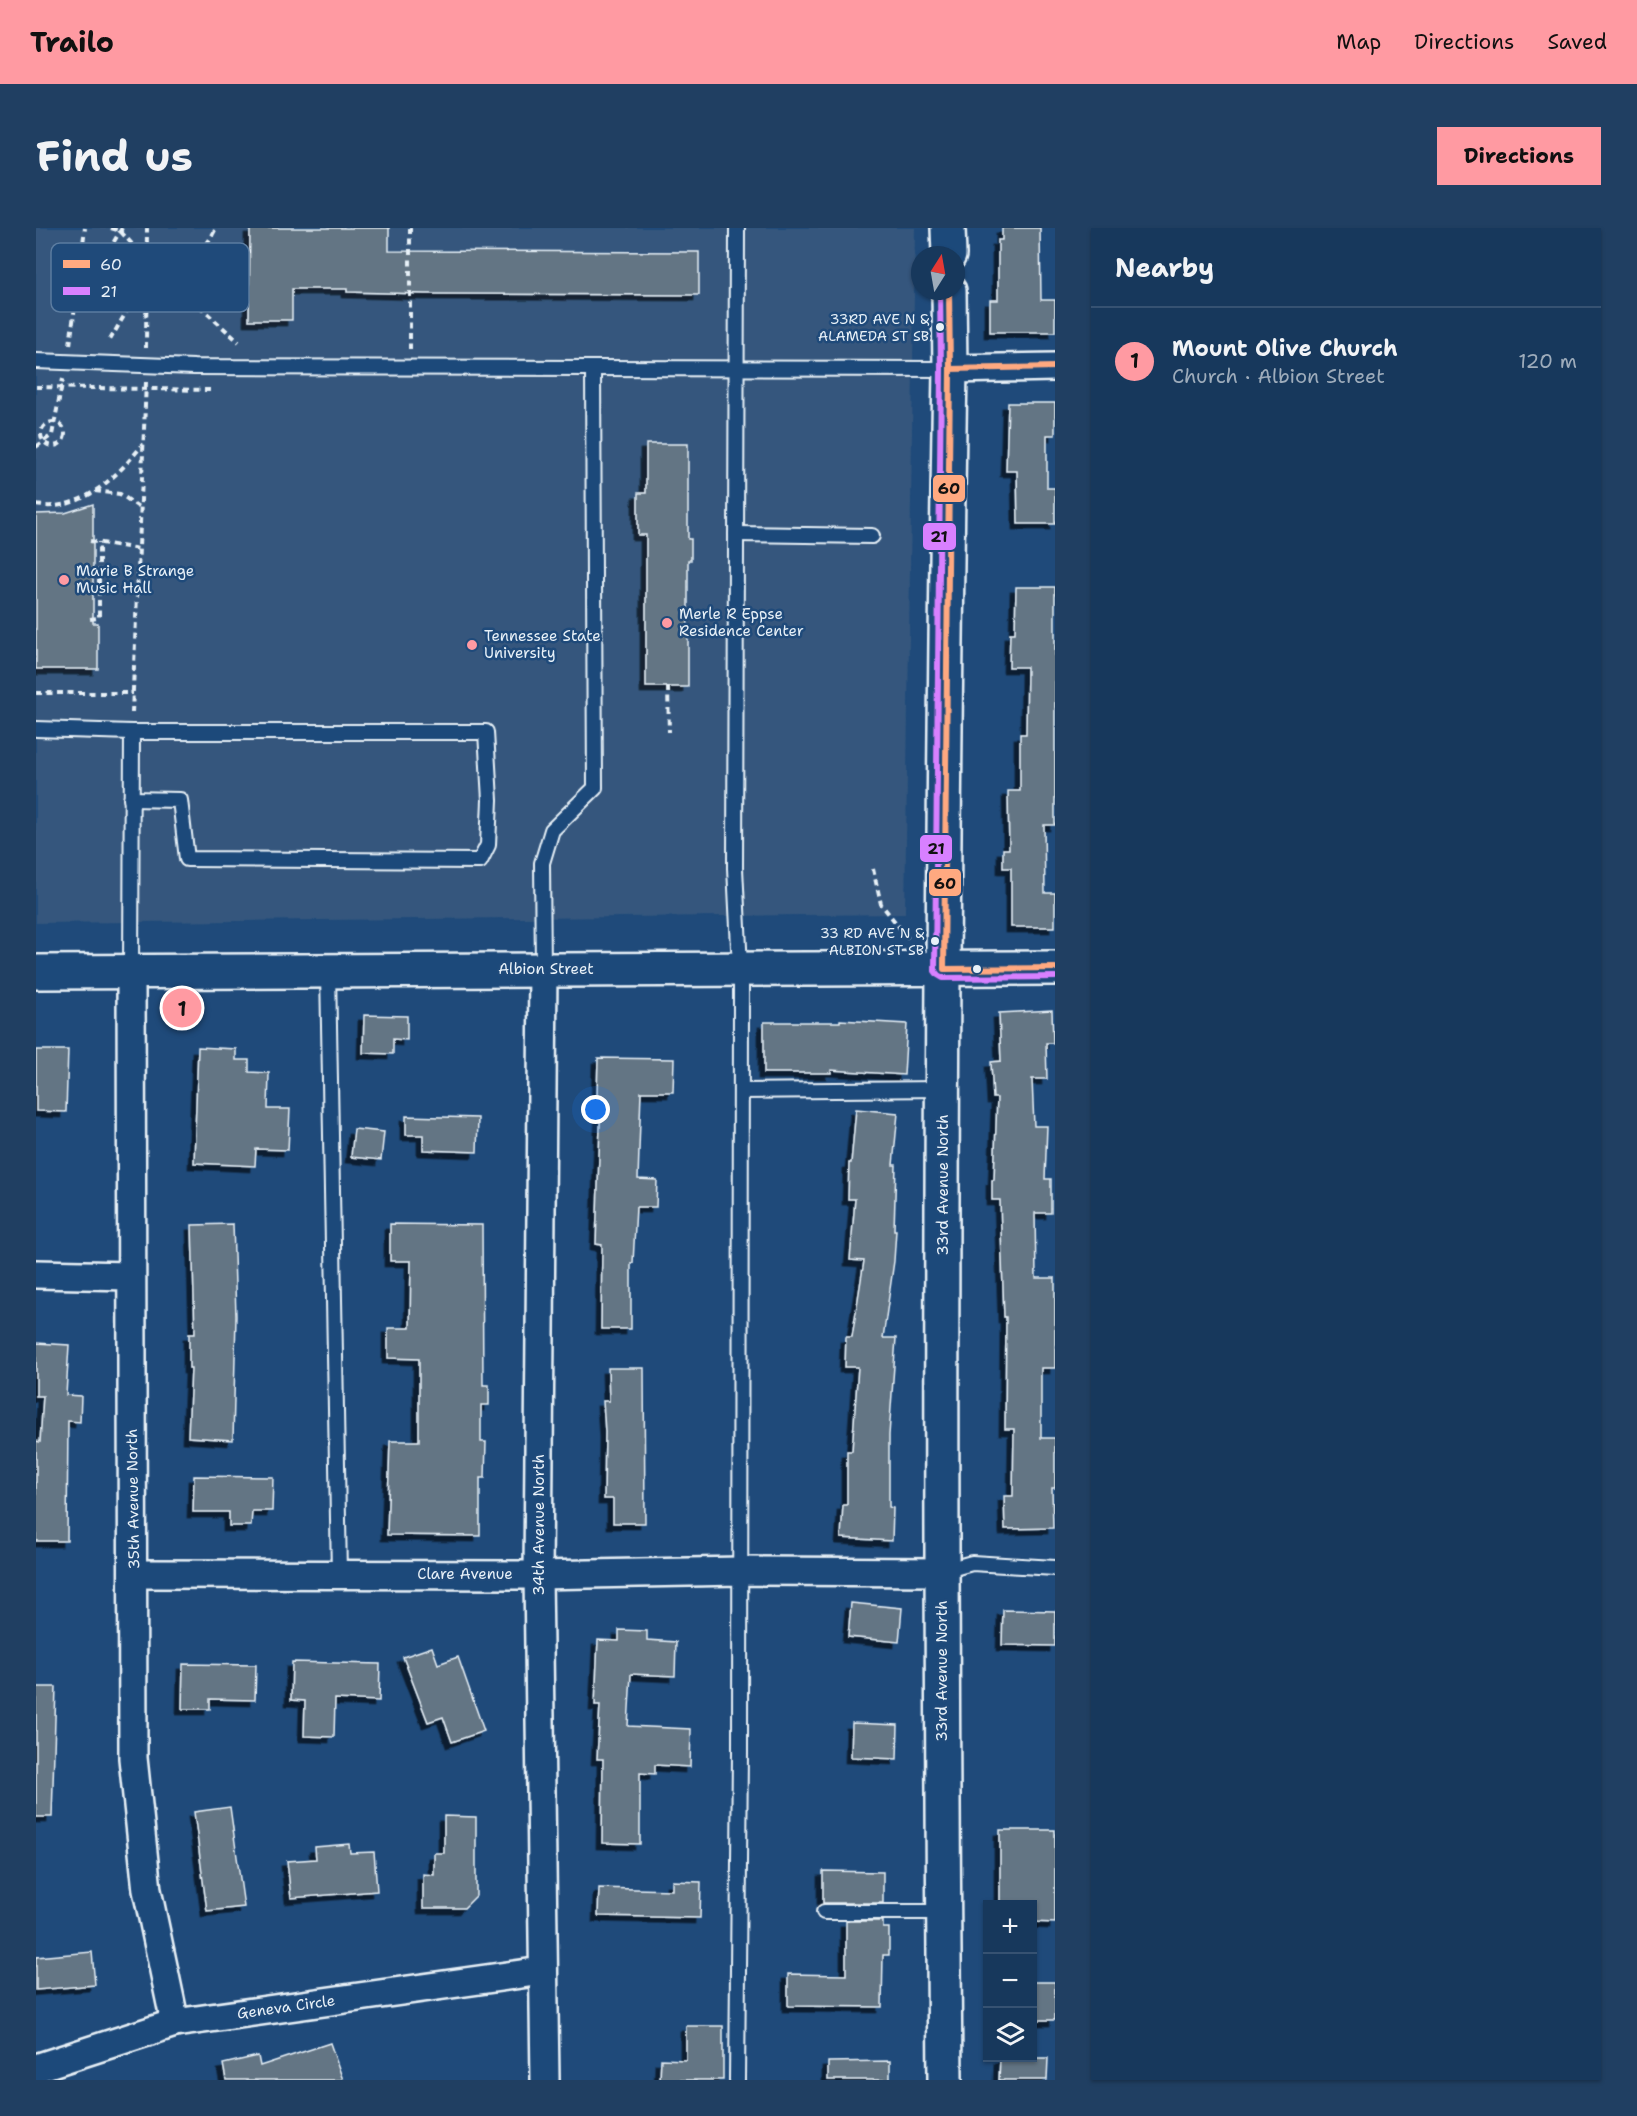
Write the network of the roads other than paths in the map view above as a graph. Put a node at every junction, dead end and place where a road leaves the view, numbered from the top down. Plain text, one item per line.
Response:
1 (737, 228) edge
2 (948, 228) edge
3 (949, 246) edge
4 (949, 300) edge
5 (36, 362) edge
6 (1055, 367) edge
7 (593, 368) junction
8 (736, 368) junction
9 (950, 369) junction
10 (736, 534) junction
11 (872, 536) dead end
12 (36, 729) edge
13 (132, 732) junction
14 (131, 800) junction
15 (1055, 968) edge
16 (543, 969) junction
17 (740, 969) junction
18 (944, 969) junction
19 (328, 971) junction
20 (36, 972) edge
21 (131, 972) junction
22 (943, 1089) junction
23 (741, 1091) junction
24 (36, 1274) edge
25 (130, 1276) junction
26 (1055, 1568) edge
27 (740, 1571) junction
28 (941, 1572) junction
29 (133, 1574) junction
30 (339, 1574) junction
31 (538, 1575) junction
32 (824, 1912) dead end
33 (944, 1912) junction
34 (542, 1971) junction
35 (175, 2023) junction
36 (36, 2068) edge
37 (545, 2080) edge
38 (737, 2080) edge
39 (945, 2080) edge

1 - 8 lane
2 - 3 street
4 - 9 street, 33rd Avenue North
5 - 7 lane
6 - 9 street
7 - 8 lane
7 - 16 lane
8 - 9 lane
8 - 10 lane
9 - 18 street, 33rd Avenue North
10 - 11 lane
10 - 17 lane
12 - 13 lane
13 - 14 lane
13 - 14 lane
14 - 21 lane
15 - 18 street, Albion Street
16 - 17 street, Albion Street
16 - 19 street, Albion Street
16 - 31 street, 34th Avenue North
17 - 18 street, Albion Street
17 - 23 lane
18 - 22 street, 33rd Avenue North
19 - 21 street, Albion Street
19 - 30 lane
20 - 21 street, Albion Street
21 - 25 street, 35th Avenue North
22 - 23 lane
22 - 28 street, 33rd Avenue North
23 - 27 lane
24 - 25 street
25 - 29 street, 35th Avenue North
26 - 28 lane
27 - 28 street, Clare Avenue
27 - 31 street, Clare Avenue
27 - 38 lane
28 - 33 street, 33rd Avenue North
29 - 30 street, Clare Avenue
29 - 35 street, 35th Avenue North
30 - 31 street, Clare Avenue
31 - 34 street, 34th Avenue North
32 - 33 lane
33 - 39 street, 33rd Avenue North
34 - 35 street, Geneva Circle
34 - 37 street, 34th Avenue North
35 - 36 street, Geneva Circle

